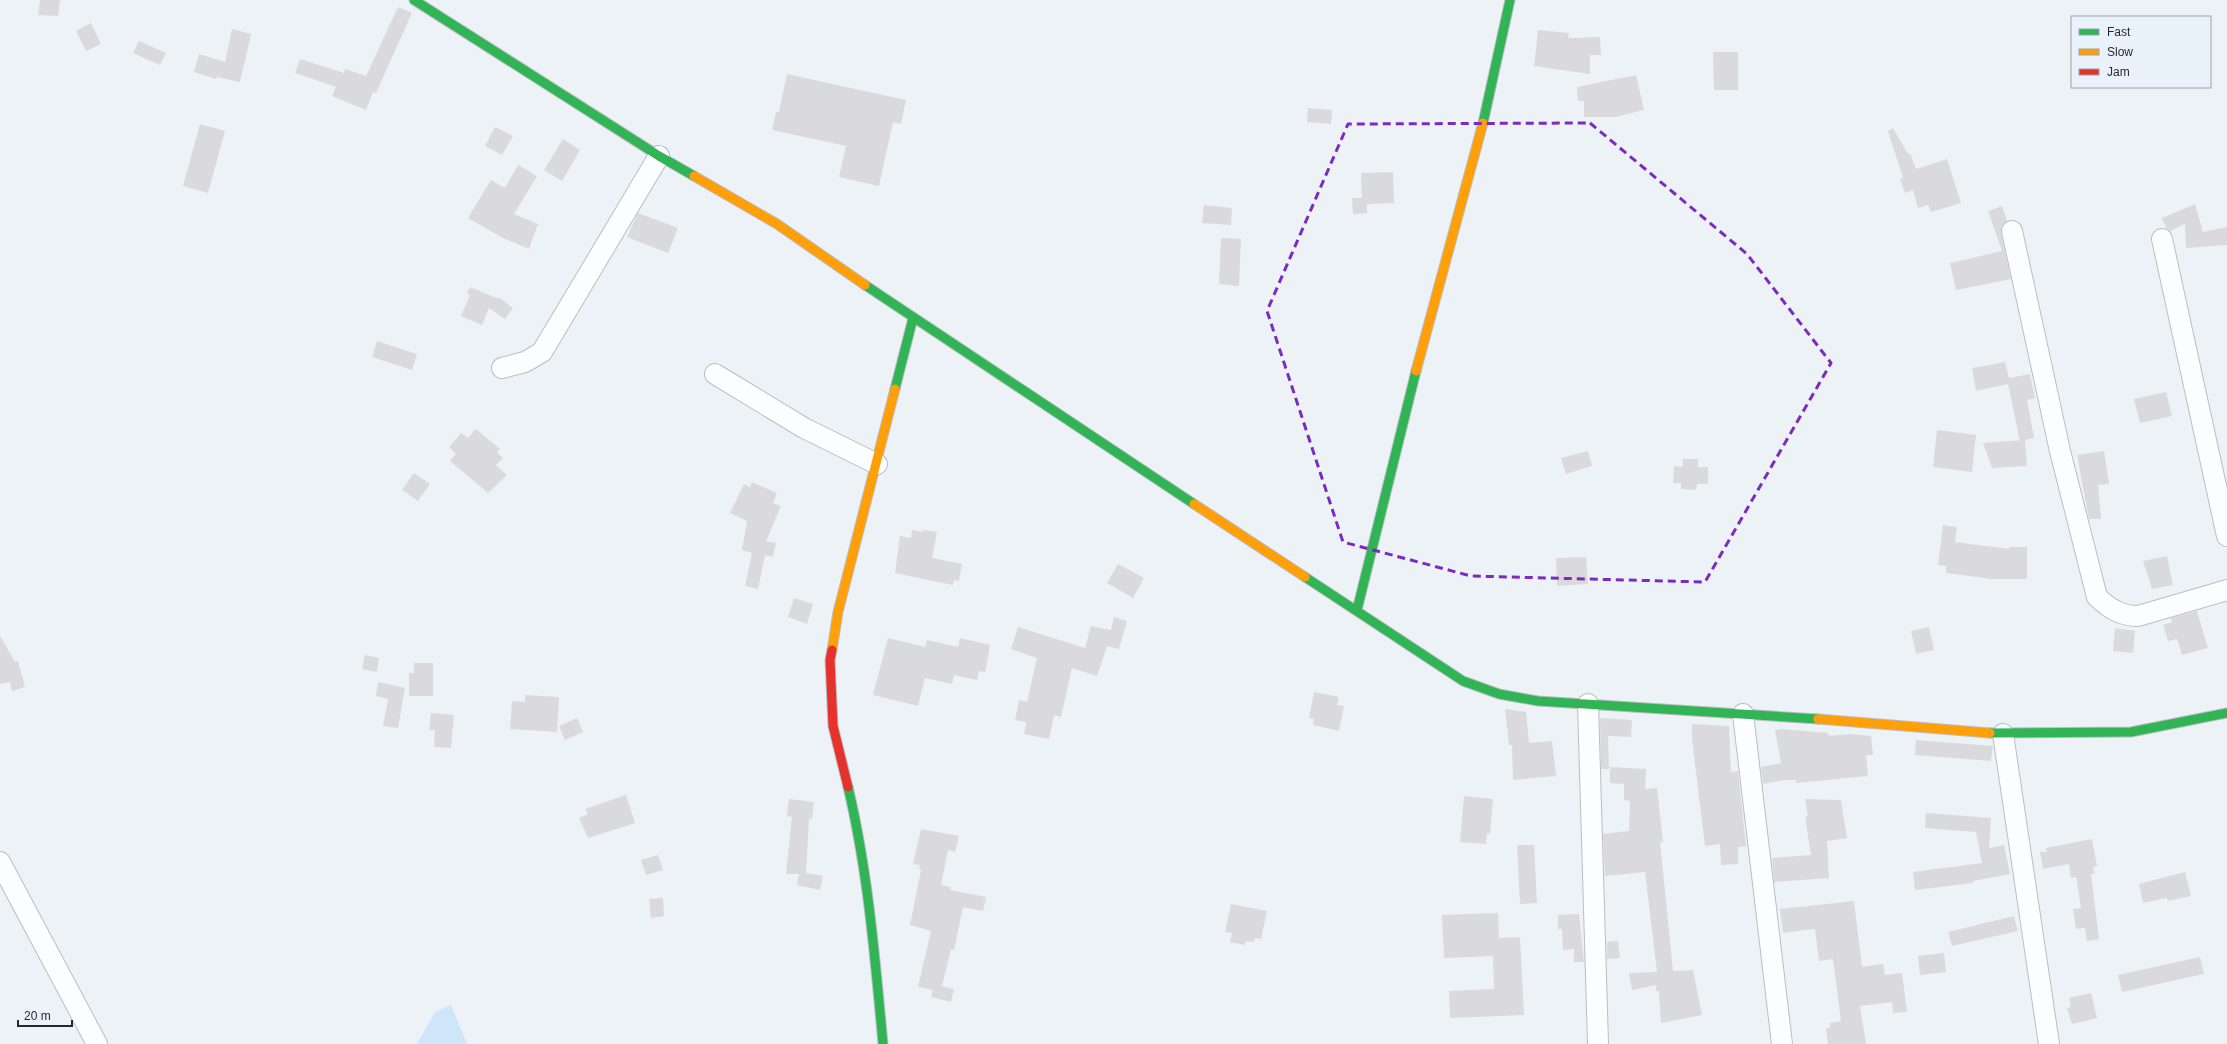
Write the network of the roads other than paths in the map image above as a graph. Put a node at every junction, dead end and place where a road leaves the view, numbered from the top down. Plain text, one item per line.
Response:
1 (414, 0) edge
2 (1510, 0) edge
3 (659, 156) junction
4 (2012, 231) dead end
5 (2162, 239) dead end
6 (913, 318) junction
7 (502, 368) dead end
8 (715, 374) dead end
9 (877, 464) junction
10 (2227, 536) edge
11 (2227, 590) edge
12 (1357, 610) junction
13 (1588, 704) junction
14 (2227, 713) edge
15 (1743, 714) junction
16 (2003, 734) junction
17 (0, 862) edge
18 (97, 1044) edge
19 (883, 1044) edge
20 (1598, 1044) edge
21 (1782, 1044) edge
22 (2049, 1044) edge

1 - 3 street
2 - 12 street
3 - 6 street
3 - 7 street
4 - 11 street
5 - 10 street
6 - 9 street
6 - 12 street
8 - 9 street
9 - 19 street
12 - 13 street
13 - 15 street
13 - 20 street
14 - 16 street
15 - 16 street
15 - 21 street
16 - 22 street
17 - 18 street

